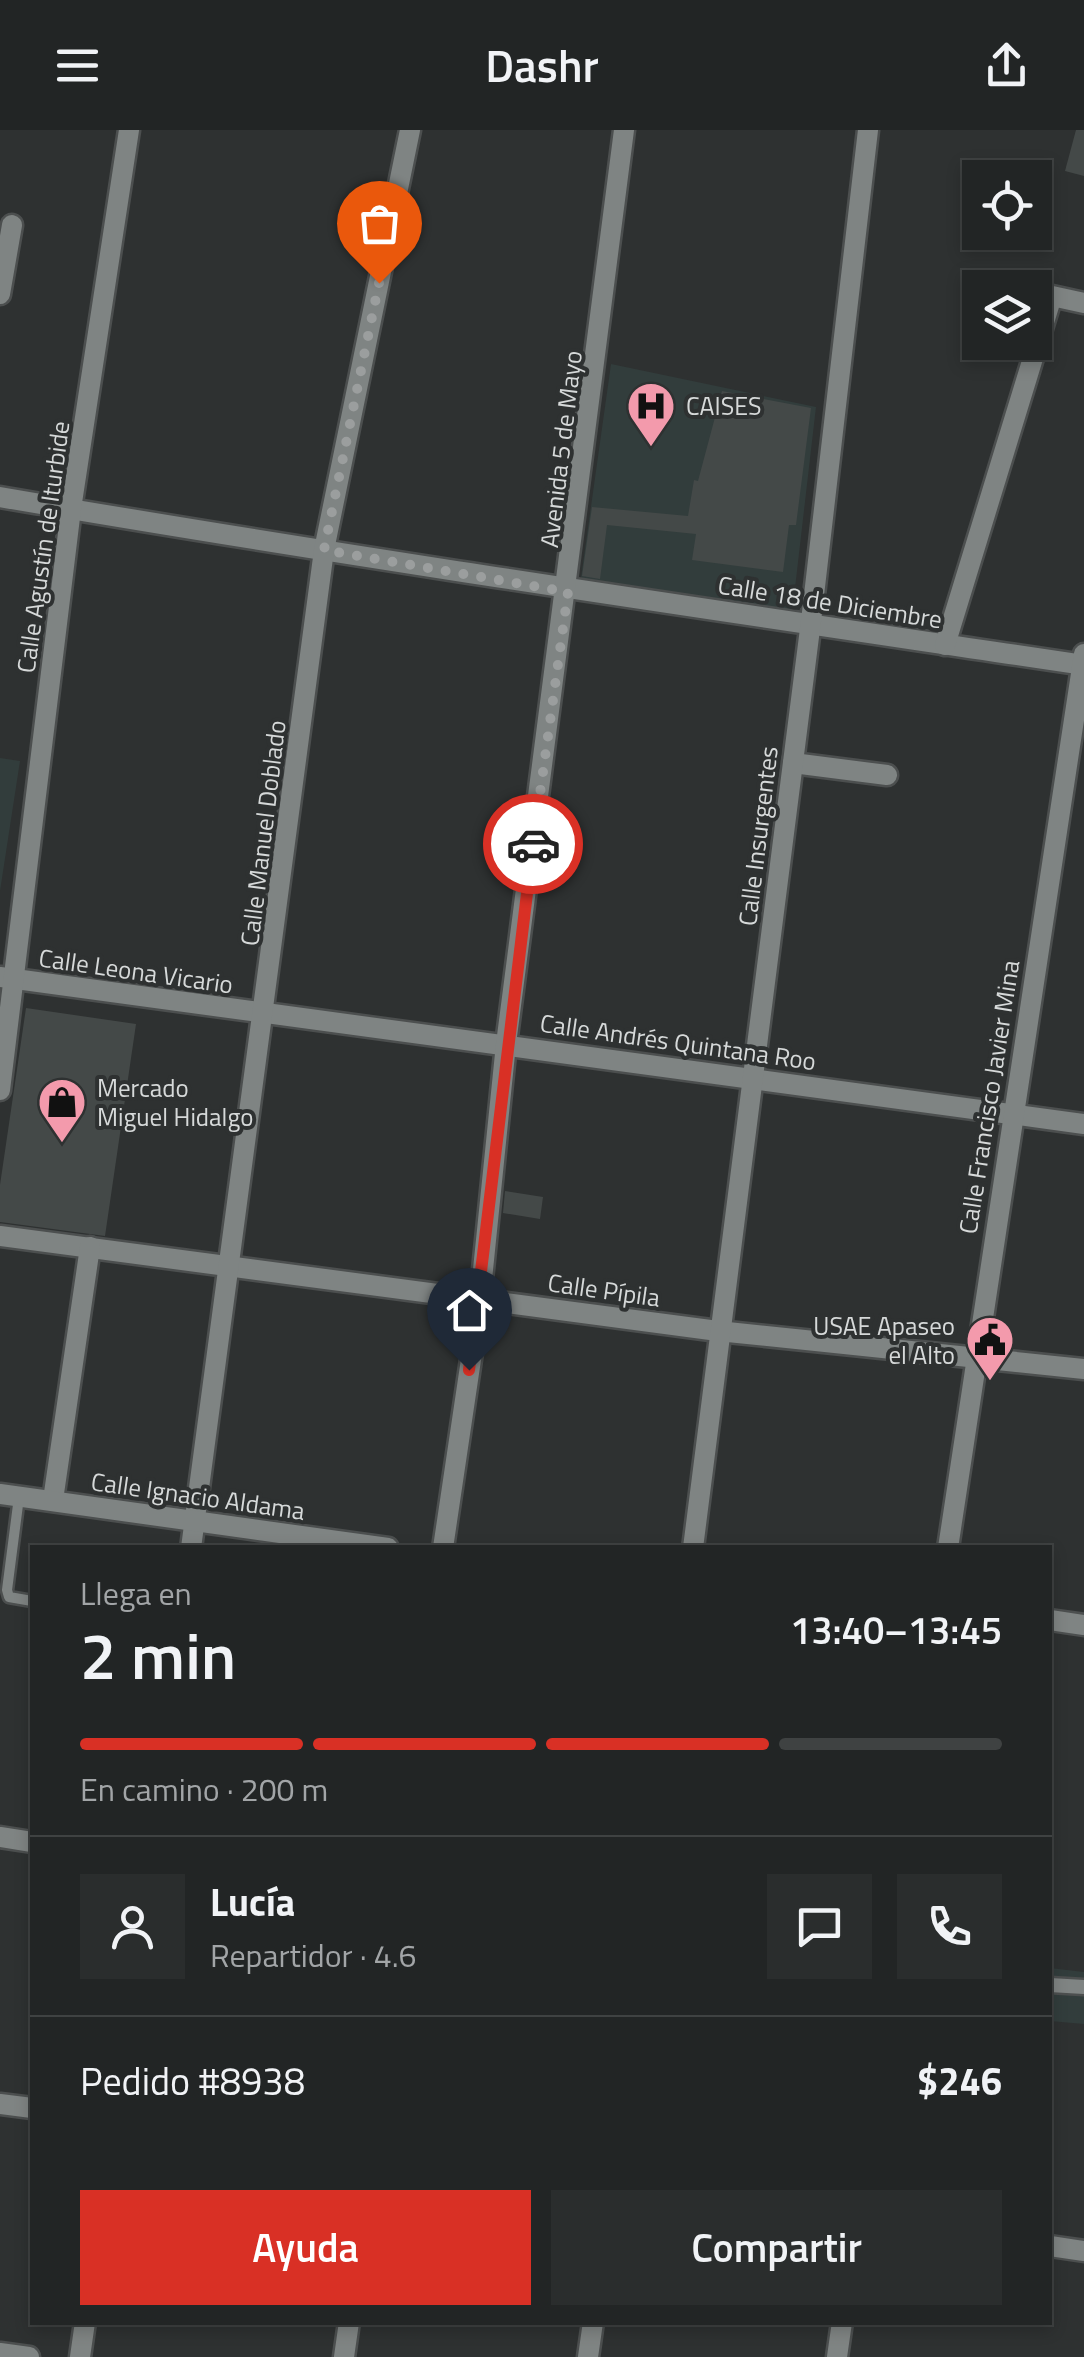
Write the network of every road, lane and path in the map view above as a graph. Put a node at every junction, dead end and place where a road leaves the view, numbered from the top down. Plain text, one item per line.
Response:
1 (129, 130) edge
2 (410, 130) edge
3 (624, 130) edge
4 (868, 130) edge
5 (12, 225) dead end
6 (0, 294) edge
7 (1084, 303) edge
8 (0, 497) edge
9 (71, 509) junction
10 (324, 550) junction
11 (568, 592) junction
12 (811, 622) junction
13 (946, 645) junction
14 (1083, 661) edge
15 (793, 763) junction
16 (887, 774) dead end
17 (7, 978) edge
18 (264, 1014) junction
19 (506, 1044) junction
20 (752, 1076) junction
21 (0, 1090) edge
22 (1011, 1115) junction
23 (1084, 1124) edge
24 (0, 1236) edge
25 (90, 1247) junction
26 (230, 1264) junction
27 (480, 1298) junction
28 (718, 1331) junction
29 (976, 1355) junction
30 (1084, 1368) edge
31 (10, 1495) edge
32 (54, 1500) junction
33 (194, 1523) junction
34 (191, 1545) edge
35 (365, 1545) edge
36 (443, 1545) edge
37 (693, 1545) edge
38 (948, 1545) edge
39 (30, 1600) edge
40 (1052, 1620) edge
41 (1084, 1625) edge
42 (0, 1838) edge
43 (30, 1842) edge
44 (1052, 1985) edge
45 (1084, 1988) edge
46 (0, 2104) edge
47 (30, 2108) edge
48 (1052, 2246) edge
49 (1084, 2252) edge
50 (85, 2325) edge
51 (349, 2325) edge
52 (593, 2325) edge
53 (842, 2325) edge
54 (0, 2353) edge
55 (29, 2357) edge
56 (80, 2357) edge
57 (344, 2357) edge
58 (588, 2357) edge
59 (837, 2357) edge

1 - 9 street, Calle Agustín de Iturbide
2 - 10 street, Calle Manuel Doblado
3 - 11 street, Avenida 5 de Mayo
4 - 12 street, Calle Insurgentes
5 - 6 street
7 - 13 street
8 - 9 street, Calle 18 de Diciembre
9 - 10 street, Calle 18 de Diciembre
9 - 17 street, Calle Agustín de Iturbide
10 - 11 street, Calle 18 de Diciembre
10 - 18 street, Calle Manuel Doblado
11 - 12 street, Calle 18 de Diciembre
11 - 19 street, Avenida 5 de Mayo
12 - 13 street, Calle 18 de Diciembre
12 - 15 street, Calle Insurgentes
13 - 14 street, Calle 18 de Diciembre
14 - 22 street, Calle Francisco Javier Mina
15 - 16 street
15 - 20 street, Calle Insurgentes
17 - 18 street, Calle Leona Vicario
17 - 21 street, Calle Agustín de Iturbide
18 - 19 street, Calle Andrés Quintana Roo
18 - 26 street, Calle Manuel Doblado
19 - 20 street, Calle Andrés Quintana Roo
19 - 27 street, Avenida 5 de Mayo
20 - 22 street, Calle Andrés Quintana Roo
20 - 28 street, Calle Insurgentes
22 - 23 street, Calle Andrés Quintana Roo
22 - 29 street, Calle Francisco Javier Mina
24 - 25 street, Calle Pípila
25 - 26 street, Calle Pípila
25 - 32 street
26 - 27 street, Calle Pípila
26 - 33 street, Calle Manuel Doblado
27 - 28 street, Calle Pípila
27 - 36 street, Avenida 5 de Mayo
28 - 29 street, Calle Pípila
28 - 37 street, Calle Insurgentes
29 - 30 street, Calle Pípila
29 - 38 street, Calle Francisco Javier Mina
31 - 32 street, Calle Ignacio Aldama
31 - 39 lane
32 - 33 street, Calle Ignacio Aldama
33 - 34 street, Calle Manuel Doblado
33 - 35 street, Calle Ignacio Aldama
40 - 41 street
42 - 43 street
44 - 45 street
46 - 47 street
48 - 49 street
50 - 56 street
51 - 57 street
52 - 58 street
53 - 59 street
54 - 55 street

